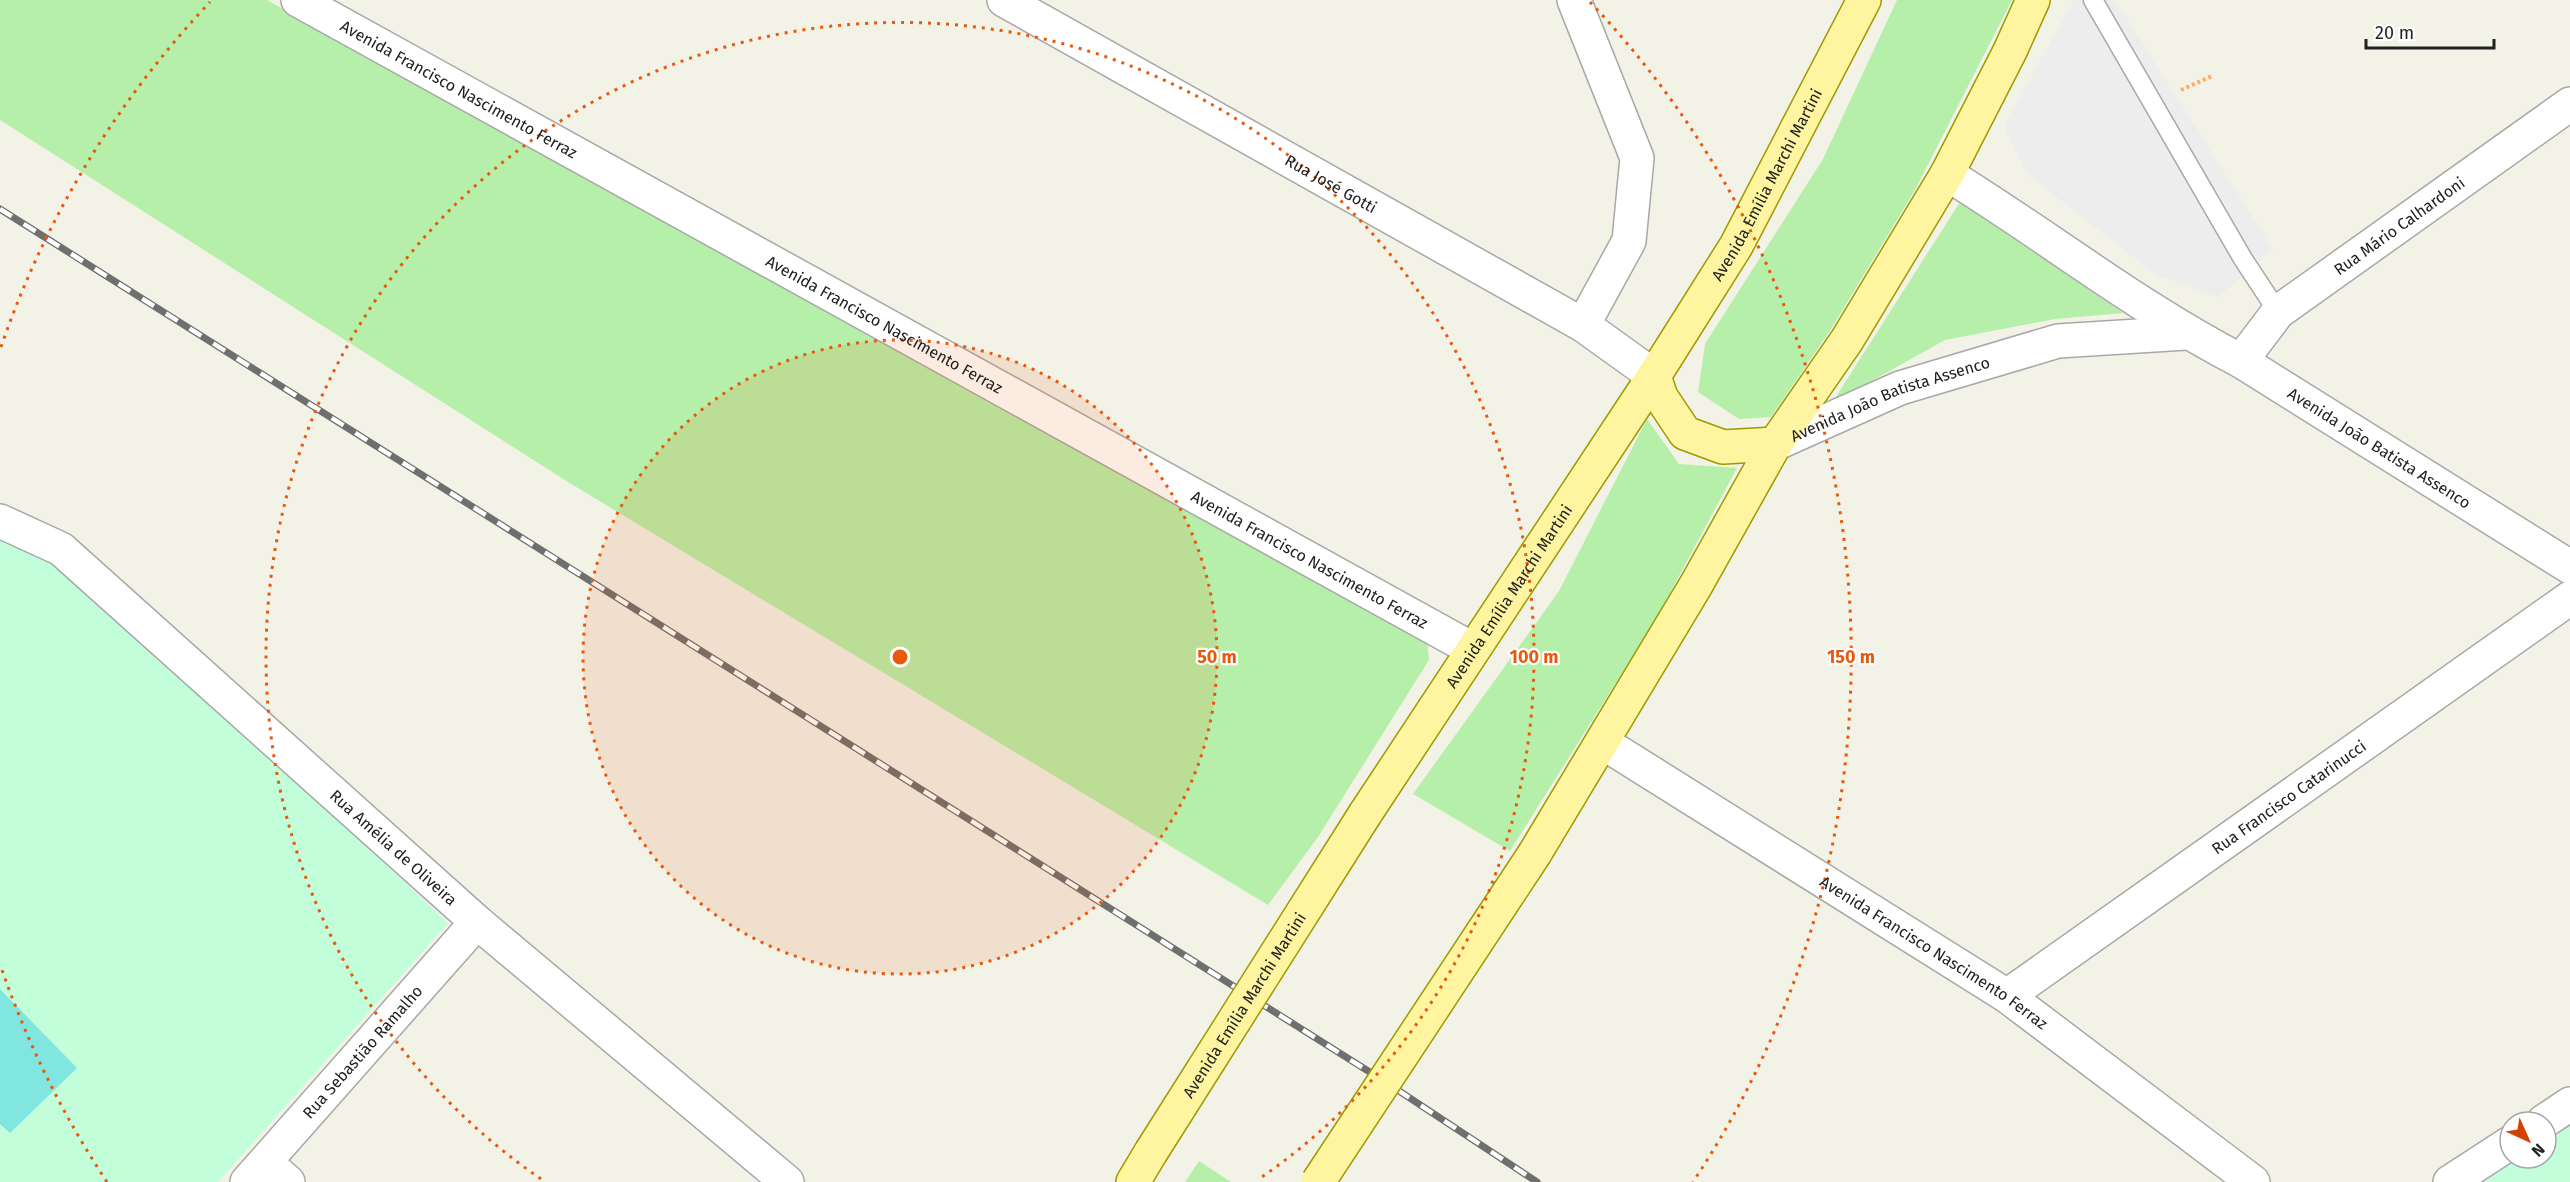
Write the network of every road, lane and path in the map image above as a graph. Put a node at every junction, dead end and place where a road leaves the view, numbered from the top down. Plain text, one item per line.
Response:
1 (298, 0) edge
2 (1004, 0) edge
3 (1574, 0) edge
4 (1864, 0) edge
5 (2033, 0) edge
6 (2093, 0) edge
7 (2570, 104) edge
8 (1947, 174) junction
9 (2277, 312) junction
10 (1583, 325) junction
11 (2186, 333) junction
12 (2241, 361) junction
13 (1654, 375) junction
14 (1775, 444) junction
15 (0, 520) edge
16 (2570, 567) edge
17 (2570, 598) edge
18 (1472, 649) junction
19 (1602, 741) junction
20 (477, 922) junction
21 (2007, 996) junction
22 (2498, 1151) edge
23 (267, 1175) edge
24 (787, 1182) edge
25 (1133, 1182) edge
26 (1318, 1182) edge
27 (2253, 1182) edge
28 (2450, 1182) edge

1 - 18 street, Avenida Francisco Nascimento Ferraz
2 - 10 street, Rua José Gotti
3 - 10 street
4 - 13 main road, Avenida Emília Marchi Martini
5 - 8 main road
6 - 9 lane
7 - 9 street, Rua Mário Calhardoni
8 - 11 street, Avenida João Batista Assenco
8 - 14 main road
9 - 12 street, Rua Mário Calhardoni
10 - 13 street, Rua José Gotti
11 - 12 street, Avenida João Batista Assenco
11 - 14 street, Avenida João Batista Assenco
12 - 16 street, Avenida João Batista Assenco
13 - 14 main road
13 - 18 main road, Avenida Emília Marchi Martini
14 - 19 main road
15 - 20 street, Rua Amélia de Oliveira
17 - 21 street, Rua Francisco Catarinucci
18 - 25 main road, Avenida Emília Marchi Martini, bridge
19 - 21 street, Avenida Francisco Nascimento Ferraz
19 - 26 main road, bridge
20 - 23 street, Rua Sebastião Ramalho
20 - 24 street, Rua Amélia de Oliveira
21 - 27 street, Avenida Francisco Nascimento Ferraz
22 - 28 street

